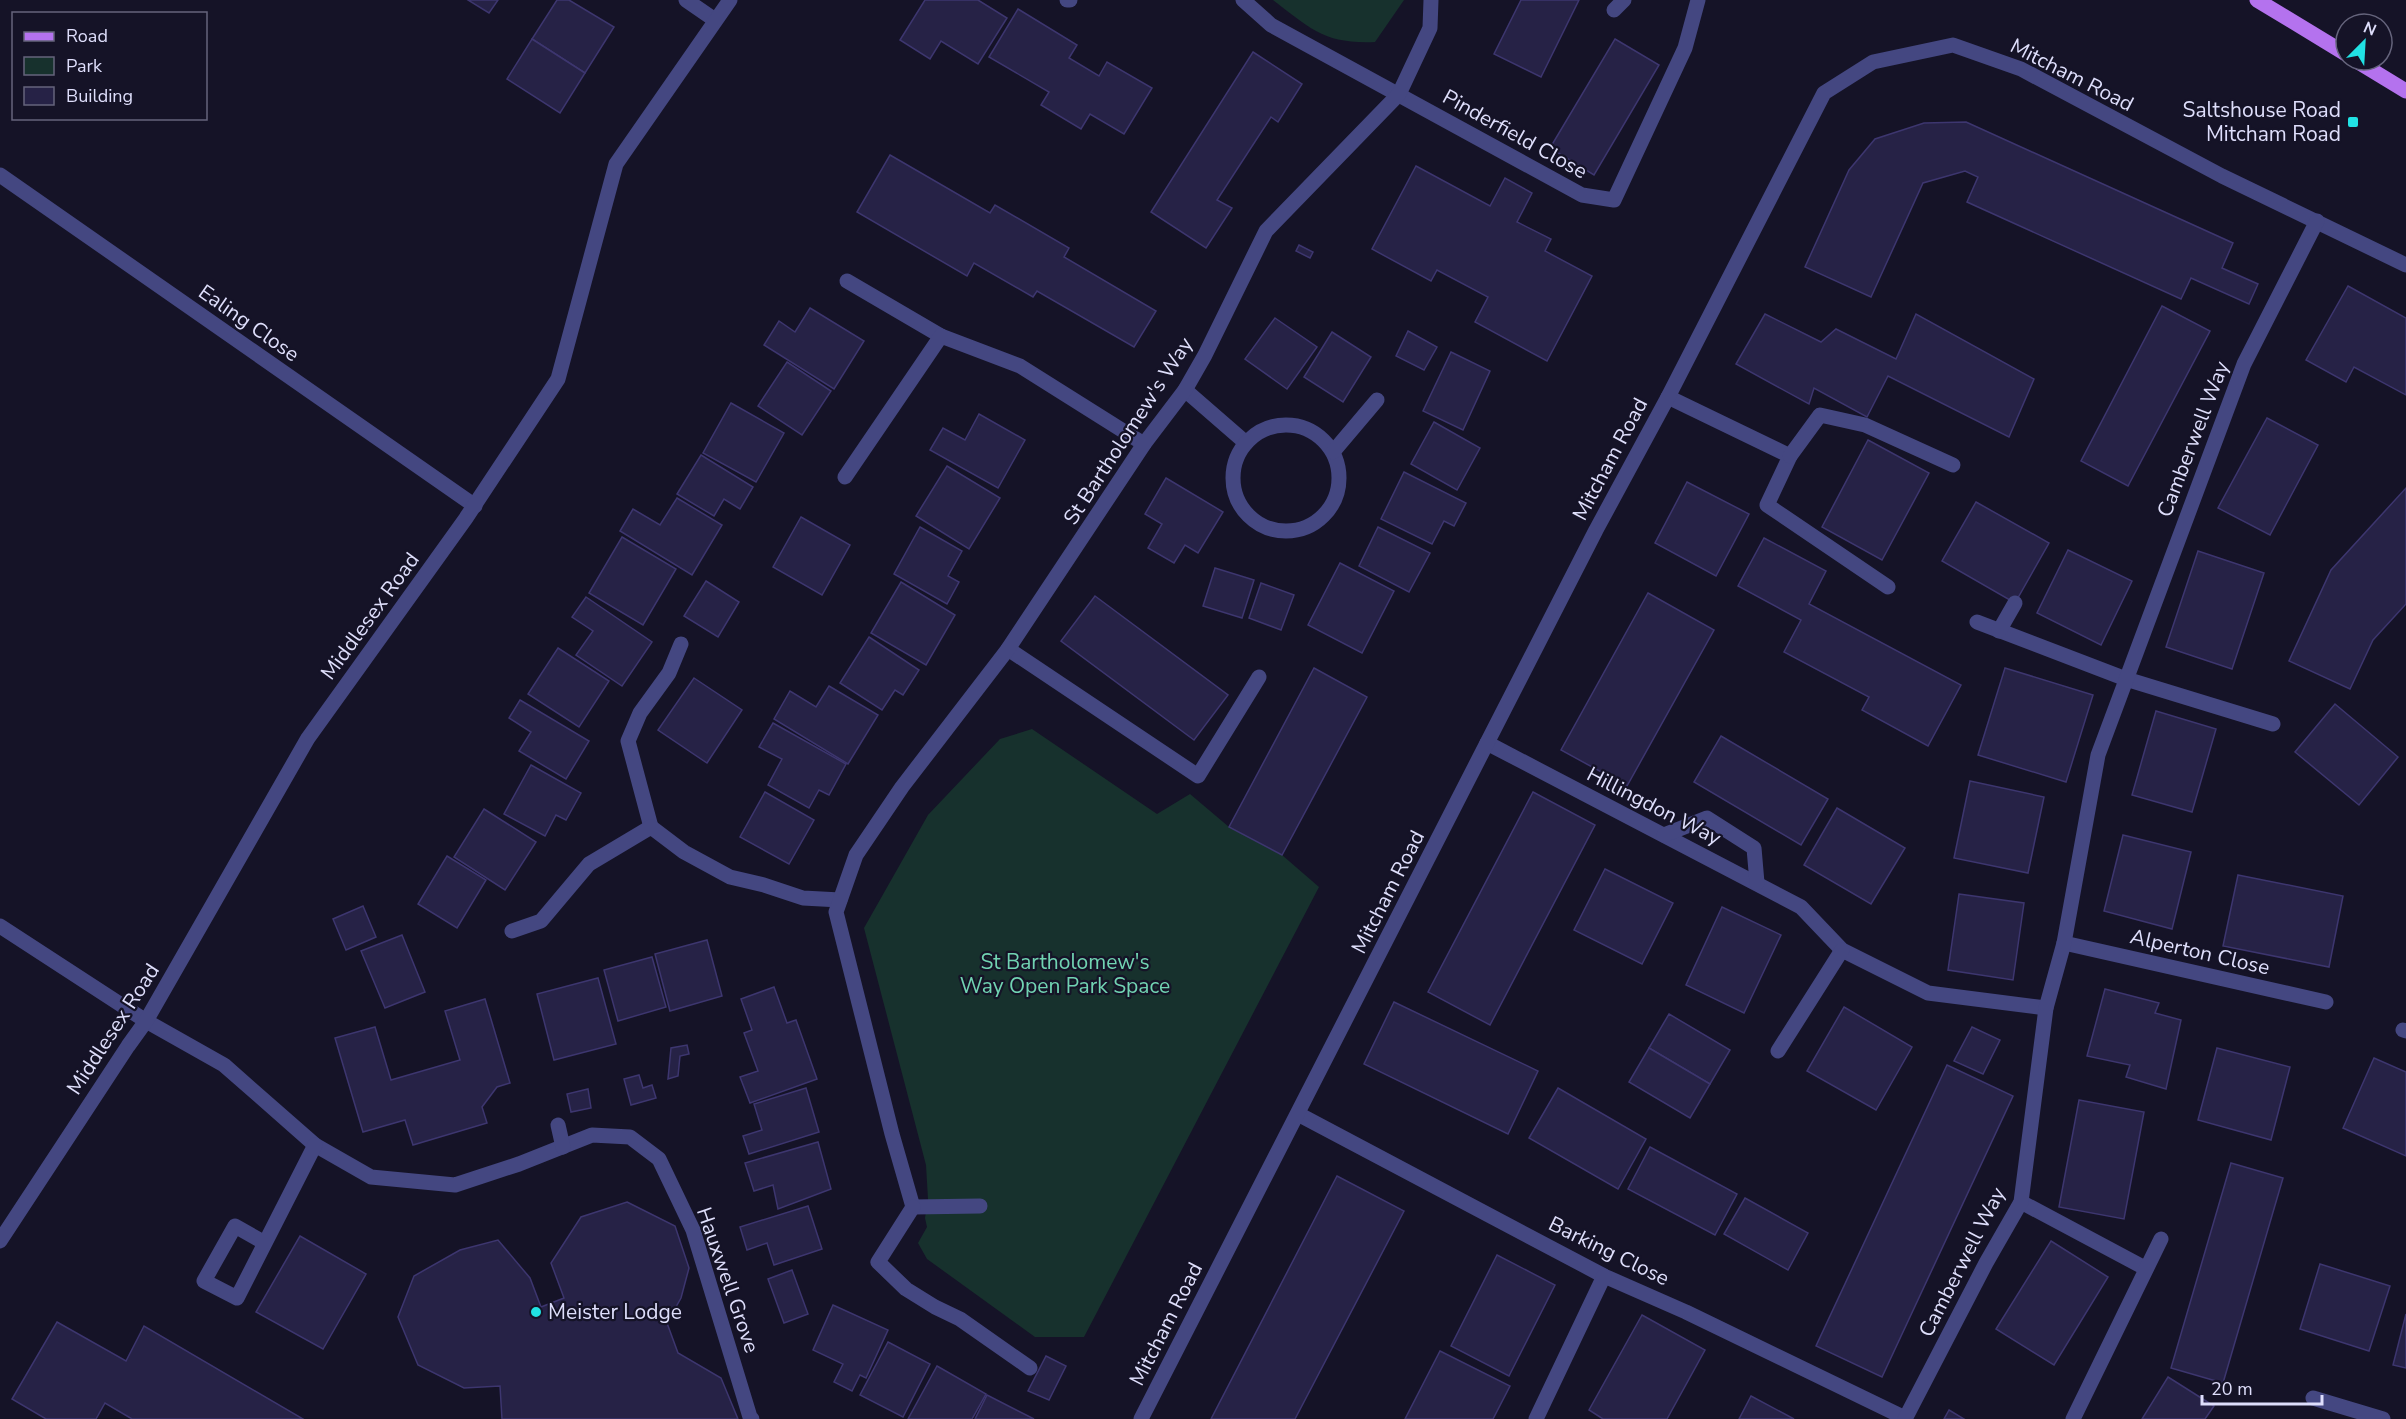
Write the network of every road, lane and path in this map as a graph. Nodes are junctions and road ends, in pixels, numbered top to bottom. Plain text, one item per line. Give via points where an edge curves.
1 (686, 0) edge
2 (730, 0) edge
3 (1243, 0) edge
4 (1431, 0) edge
5 (1698, 0) edge
6 (2258, 0) edge
7 (715, 21) junction
8 (2334, 47) edge
9 (2375, 72) edge
10 (2406, 91) edge
11 (1399, 94) junction
12 (0, 175) edge
13 (2317, 221) junction
14 (2406, 265) edge
15 (847, 280) dead end
16 (941, 336) junction
17 (1185, 390) junction
18 (1668, 397) junction
19 (1377, 400) dead end
20 (1245, 443) junction
21 (1144, 444) junction
22 (1333, 452) junction
23 (1790, 456) junction
24 (1953, 465) dead end
25 (845, 477) dead end
26 (475, 506) junction
27 (1888, 587) dead end
28 (2015, 603) dead end
29 (1977, 622) dead end
30 (1999, 631) junction
31 (681, 644) dead end
32 (1008, 650) junction
33 (1259, 677) dead end
34 (2126, 679) junction
35 (2273, 724) dead end
36 (1487, 742) junction
37 (651, 827) junction
38 (1664, 835) junction
39 (1757, 883) junction
40 (840, 900) junction
41 (0, 926) edge
42 (512, 931) dead end
43 (2064, 943) junction
44 (1842, 950) junction
45 (2326, 1002) dead end
46 (2046, 1008) junction
47 (147, 1021) junction
48 (1778, 1051) dead end
49 (1298, 1114) junction
50 (558, 1125) dead end
51 (315, 1145) junction
52 (563, 1147) junction
53 (2021, 1202) junction
54 (980, 1206) dead end
55 (913, 1207) junction
56 (2161, 1239) dead end
57 (0, 1241) edge
58 (265, 1243) junction
59 (2145, 1268) junction
60 (1604, 1276) junction
61 (1029, 1368) dead end
62 (2313, 1398) dead end
63 (753, 1419) edge
64 (1141, 1419) edge
65 (1536, 1419) edge
66 (1905, 1419) edge
67 (2073, 1419) edge
68 (2383, 1419) edge

1 - 7 street
2 - 7 street, Middlesex Road
3 - 11 street, Pinderfield Close via 1271,25
4 - 11 street, St Bartholomew's Way via 1430,28
5 - 11 street, Pinderfield Close via 1685,48 1614,200 1582,195
6 - 8 main road
7 - 26 street, Middlesex Road via 616,164 558,379
9 - 10 main road
11 - 17 street, St Bartholomew's Way via 1266,231
12 - 26 street, Ealing Close
13 - 14 street, Mitcham Road
13 - 18 street, Mitcham Road via 2222,176 2021,69 1982,55 1953,45 1873,62 1824,93
13 - 34 street, Camberwell Way via 2244,364
15 - 16 street
16 - 21 street via 1020,366
16 - 25 street
17 - 20 street
17 - 21 street, St Bartholomew's Way
18 - 23 street
18 - 36 street, Mitcham Road
19 - 22 street
20 - 22 street via 1259,432 1292,425 1322,439
20 - 22 street via 1236,459 1235,495 1244,511 1275,530 1293,531 1310,525 1334,502 1339,486
21 - 32 street, St Bartholomew's Way
23 - 24 street via 1820,415 1865,425
23 - 27 street via 1767,506
26 - 47 street, Middlesex Road via 308,738
28 - 30 street
29 - 30 street
30 - 34 street
31 - 37 street via 669,673 640,713 628,741
32 - 33 street via 1198,776
32 - 40 street, St Bartholomew's Way via 856,855
34 - 35 street
34 - 43 street, Camberwell Way via 2098,755
36 - 38 street, Hillingdon Way
36 - 49 street, Mitcham Road
37 - 40 street via 684,852 730,877 803,898
37 - 42 street via 589,864 541,921
38 - 39 street, Hillingdon Way
38 - 39 street via 1707,818 1754,848
39 - 44 street, Hillingdon Way via 1802,907
40 - 55 street, St Bartholomew's Way via 836,912
41 - 47 street, Hauxwell Grove
43 - 45 street, Alperton Close
43 - 46 street, Camberwell Way
44 - 46 street via 1928,993
44 - 48 street
46 - 53 street, Camberwell Way
47 - 51 street, Hauxwell Grove via 224,1065
47 - 57 street, Middlesex Road
49 - 60 street, Barking Close
49 - 64 street, Mitcham Road
50 - 52 street
51 - 52 street, Hauxwell Grove via 371,1177 455,1185
51 - 58 street
52 - 63 street, Hauxwell Grove via 592,1135 630,1137 659,1159 693,1230
53 - 59 street
53 - 66 street, Camberwell Way
54 - 55 street
55 - 61 street via 878,1262 906,1289 960,1319
56 - 59 street
58 - 58 street via 237,1298 204,1281 235,1226
59 - 67 street
60 - 65 street
60 - 66 street, Barking Close
62 - 68 street

